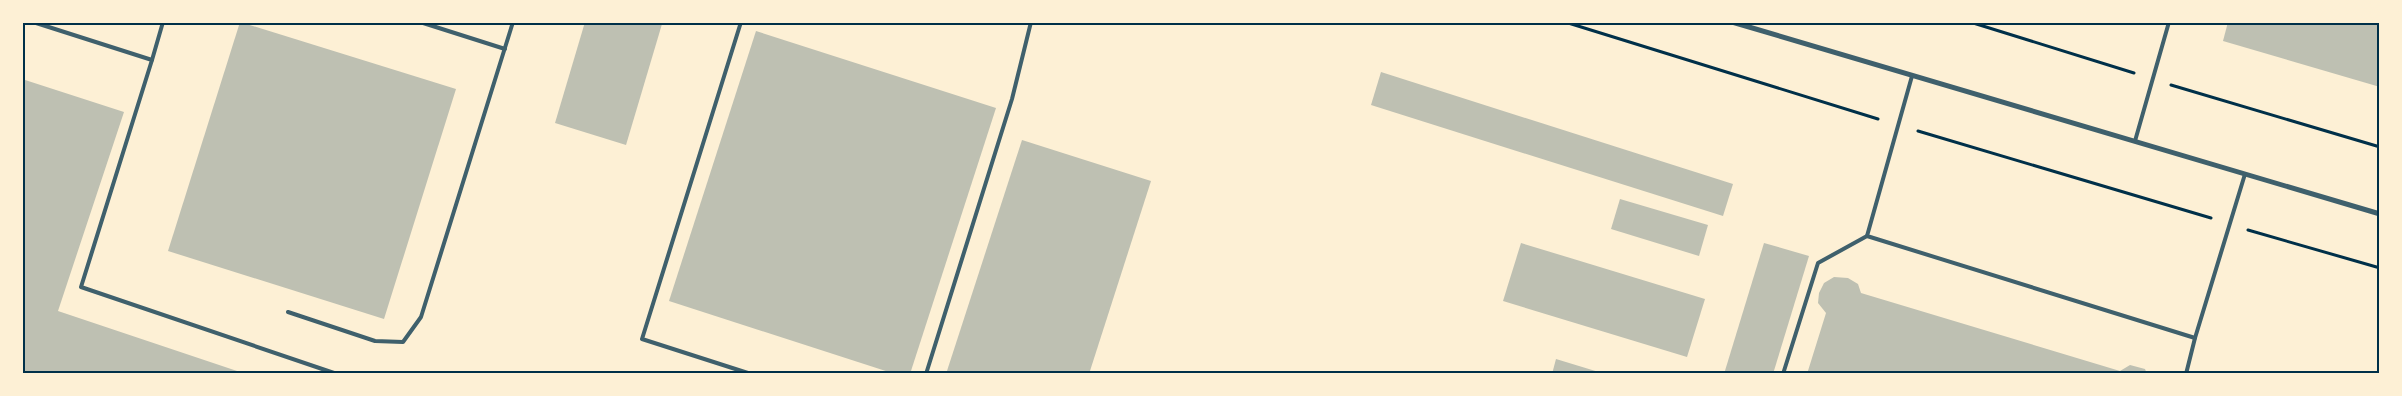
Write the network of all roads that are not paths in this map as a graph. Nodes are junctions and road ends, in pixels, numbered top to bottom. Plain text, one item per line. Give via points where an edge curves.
1 (33, 22) edge
2 (163, 22) edge
3 (420, 22) edge
4 (513, 22) edge
5 (741, 22) edge
6 (1030, 22) edge
7 (1732, 22) edge
8 (2169, 22) edge
9 (505, 49) junction
10 (152, 60) junction
11 (1912, 76) junction
12 (2135, 141) junction
13 (2245, 174) junction
14 (2380, 214) edge
15 (1866, 236) junction
16 (288, 312) dead end
17 (2195, 338) junction
18 (337, 374) edge
19 (752, 374) edge
20 (926, 374) edge
21 (1783, 374) edge
22 (2186, 374) edge

1 - 10 lane
2 - 10 lane
3 - 9 lane
4 - 9 lane
5 - 19 lane via 642,339
6 - 20 lane via 1012,99
7 - 11 street
8 - 12 lane
9 - 16 lane via 421,317 403,342 375,341
10 - 18 lane via 81,287
11 - 12 street
11 - 15 lane
12 - 13 street
13 - 14 street
13 - 17 lane
15 - 17 lane
15 - 21 lane via 1818,263
17 - 22 lane

